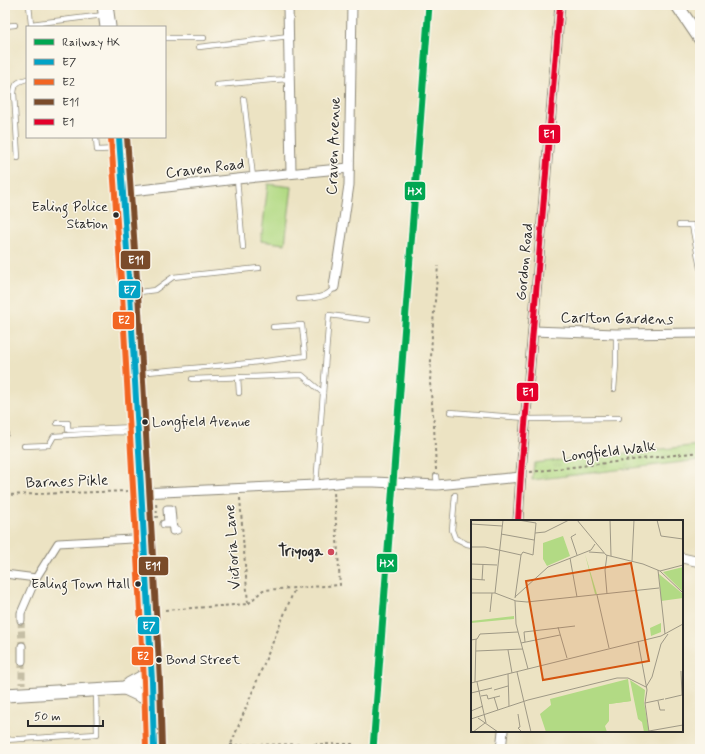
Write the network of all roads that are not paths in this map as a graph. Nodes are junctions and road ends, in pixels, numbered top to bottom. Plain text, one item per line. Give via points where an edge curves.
1 (29, 5) edge
2 (288, 5) edge
3 (352, 5) edge
4 (560, 5) edge
5 (677, 5) edge
6 (106, 16) edge
7 (15, 25) dead end
8 (5, 26) edge
9 (289, 36) junction
10 (166, 38) edge
11 (204, 38) dead end
12 (700, 39) edge
13 (199, 47) dead end
14 (26, 79) edge
15 (290, 79) junction
16 (217, 85) dead end
17 (244, 99) dead end
18 (96, 138) edge
19 (120, 143) edge
20 (18, 158) dead end
21 (349, 168) junction
22 (291, 173) junction
23 (253, 177) junction
24 (237, 179) junction
25 (123, 192) junction
26 (679, 225) dead end
27 (243, 248) dead end
28 (259, 268) dead end
29 (700, 268) edge
30 (334, 287) joint
31 (130, 293) junction
32 (299, 299) dead end
33 (368, 320) dead end
34 (273, 327) dead end
35 (533, 331) junction
36 (700, 333) edge
37 (616, 334) junction
38 (135, 373) junction
39 (238, 377) junction
40 (192, 379) dead end
41 (614, 389) dead end
42 (239, 393) dead end
43 (323, 393) junction
44 (450, 412) dead end
45 (526, 418) junction
46 (619, 418) dead end
47 (57, 423) dead end
48 (138, 430) junction
49 (24, 446) dead end
50 (521, 475) junction
51 (316, 484) junction
52 (135, 492) junction
53 (455, 495) dead end
54 (518, 520) edge
55 (164, 524) dead end
56 (177, 530) dead end
57 (132, 539) dead end
58 (471, 545) edge
59 (683, 558) edge
60 (700, 562) edge
61 (5, 574) edge
62 (36, 578) junction
63 (21, 620) tunnel mouth
64 (22, 646) tunnel mouth
65 (22, 661) tunnel mouth
66 (151, 669) junction
67 (125, 688) junction
68 (96, 690) junction
69 (5, 695) edge
70 (152, 702) junction
71 (503, 732) edge
72 (5, 740) edge
73 (154, 749) edge
74 (501, 749) edge

1 - 6 lane via 31,24
2 - 9 street
3 - 21 street, Craven Avenue
4 - 35 street, Gordon Road
5 - 12 street
7 - 8 lane
9 - 13 lane
9 - 15 street
10 - 11 lane
14 - 20 lane via 15,86 14,93
15 - 16 lane
15 - 22 street
17 - 23 lane
18 - 19 lane via 97,150
19 - 25 main road
21 - 22 street, Craven Road
21 - 30 street, Craven Avenue via 349,185
22 - 23 street, Craven Road
23 - 24 street, Craven Road
24 - 25 street, Craven Road
24 - 27 lane
25 - 31 main road
26 - 29 lane via 692,225
28 - 31 lane via 173,277 155,290
30 - 32 lane via 326,295 318,298
31 - 38 main road
33 - 43 lane via 329,315
34 - 38 lane via 302,325 305,356
35 - 37 street, Carlton Gardens
35 - 45 street, Gordon Road
36 - 37 street, Carlton Gardens
37 - 41 lane
38 - 48 main road
39 - 40 lane
39 - 42 lane
39 - 43 lane via 302,375
43 - 51 lane
44 - 45 lane
45 - 46 lane
45 - 50 street, Gordon Road
47 - 48 lane via 68,423 68,430
48 - 49 lane via 54,436 49,445
48 - 52 main road
50 - 51 street via 434,482
50 - 54 street, Gordon Road
51 - 52 street
52 - 66 main road
53 - 58 lane via 452,530 455,538
55 - 56 street via 168,524 167,509 171,509 173,530
57 - 62 street via 58,543
59 - 60 street
61 - 62 street
62 - 63 street via 21,613
64 - 65 street
66 - 67 main road
66 - 70 main road
67 - 68 main road
67 - 70 main road
68 - 69 main road
68 - 72 lane via 97,734
70 - 73 main road
71 - 74 street

